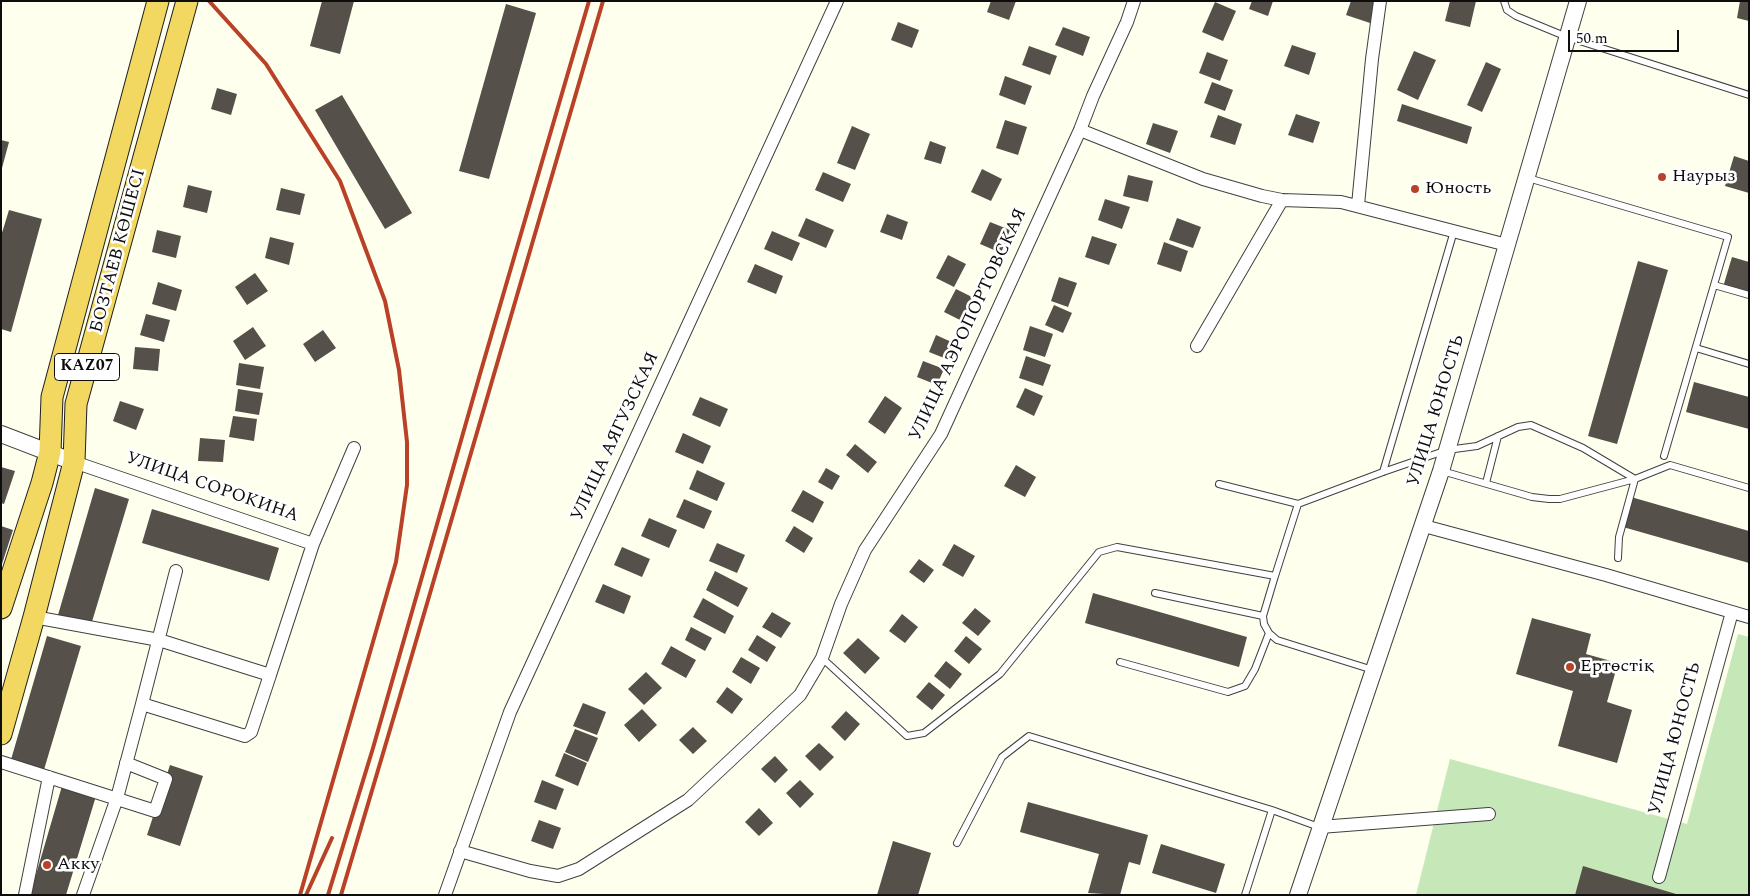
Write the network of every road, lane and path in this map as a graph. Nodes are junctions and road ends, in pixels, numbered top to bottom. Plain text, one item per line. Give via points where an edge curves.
1 (158, 1) edge
2 (187, 1) edge
3 (837, 1) edge
4 (1134, 1) edge
5 (1380, 1) edge
6 (1504, 1) edge
7 (1578, 1) edge
8 (1567, 37) junction
9 (1749, 95) edge
10 (1080, 130) junction
11 (1527, 178) junction
12 (1282, 200) junction
13 (1358, 205) junction
14 (1454, 231) junction
15 (1507, 245) junction
16 (1714, 285) junction
17 (1749, 295) edge
18 (1196, 346) dead end
19 (1696, 348) junction
20 (1749, 364) edge
21 (1, 434) edge
22 (1498, 436) junction
23 (354, 448) dead end
24 (1447, 450) junction
25 (50, 452) junction
26 (1664, 456) dead end
27 (74, 462) junction
28 (1441, 471) junction
29 (1383, 472) junction
30 (1635, 479) junction
31 (1219, 484) dead end
32 (1486, 484) junction
33 (1749, 488) edge
34 (1298, 504) junction
35 (1424, 526) junction
36 (313, 544) junction
37 (1618, 558) dead end
38 (176, 571) dead end
39 (1275, 576) junction
40 (1155, 593) dead end
41 (1, 608) edge
42 (1732, 612) junction
43 (1263, 616) junction
44 (34, 617) junction
45 (1749, 617) edge
46 (1269, 632) junction
47 (159, 640) junction
48 (822, 658) junction
49 (1120, 662) dead end
50 (1373, 670) junction
51 (270, 675) junction
52 (142, 704) junction
53 (1, 734) edge
54 (1, 762) edge
55 (126, 763) junction
56 (49, 777) junction
57 (117, 798) junction
58 (1272, 810) junction
59 (1488, 814) dead end
60 (1320, 827) junction
61 (957, 844) dead end
62 (460, 851) junction
63 (1659, 877) dead end
64 (25, 895) edge
65 (83, 895) edge
66 (445, 895) edge
67 (1245, 895) edge
68 (1298, 895) edge

1 - 25 highway, БОЗТАЕВ КӨШЕСІ / KAZ07 via 52,397
2 - 27 highway, БОЗТАЕВ КӨШЕСІ / KAZ07 via 76,404
3 - 62 street, УЛИЦА АЯГУЗСКАЯ via 510,712
4 - 10 street, УЛИЦА АЭРОПОРТОВСКАЯ
5 - 13 street
6 - 8 lane via 1507,10 1516,16
7 - 8 street, УЛИЦА ЮНОСТЬ
8 - 9 lane
8 - 11 street, УЛИЦА ЮНОСТЬ
10 - 12 street via 1202,179
10 - 48 street, УЛИЦА АЭРОПОРТОВСКАЯ via 941,434 865,550 840,604
11 - 15 street, УЛИЦА ЮНОСТЬ
11 - 16 lane via 1728,237
12 - 13 street
12 - 18 street
13 - 14 street
14 - 15 street
14 - 29 lane
15 - 24 street, УЛИЦА ЮНОСТЬ
16 - 17 lane
16 - 19 lane
19 - 20 lane
19 - 26 lane
21 - 25 street, УЛИЦА СОРОКИНА
22 - 24 lane via 1478,446
22 - 30 lane via 1531,425 1583,448
22 - 32 lane
23 - 36 street, УЛИЦА СОРОКИНА
24 - 28 street, УЛИЦА ЮНОСТЬ
24 - 29 lane
25 - 27 street, УЛИЦА СОРОКИНА
25 - 41 highway, БОЗТАЕВ КӨШЕСІ / KAZ07
27 - 36 street, УЛИЦА СОРОКИНА
27 - 44 highway, БОЗТАЕВ КӨШЕСІ / KAZ07
28 - 32 lane
28 - 35 street, УЛИЦА ЮНОСТЬ
29 - 34 lane
30 - 32 lane via 1560,499 1532,496
30 - 33 lane via 1670,465
30 - 37 lane via 1619,537
31 - 34 lane
34 - 39 lane
35 - 42 street
35 - 50 street, УЛИЦА ЮНОСТЬ
36 - 51 street
38 - 47 street
39 - 43 lane
39 - 48 lane via 1117,547 1099,552 1000,674 924,733 907,736
40 - 43 lane
42 - 45 street
42 - 63 street, УЛИЦА ЮНОСТЬ
43 - 46 lane
44 - 47 street
44 - 53 highway, БОЗТАЕВ КӨШЕСІ / KAZ07
46 - 49 lane via 1245,686 1228,692
46 - 50 lane via 1277,640
47 - 51 street
47 - 52 street
48 - 62 street, УЛИЦА АЭРОПОРТОВСКАЯ via 800,695 710,782 688,800 579,869 558,876 530,872
50 - 60 street, УЛИЦА ЮНОСТЬ
51 - 52 street via 251,732 246,736
52 - 55 street
54 - 56 street
55 - 57 street
55 - 57 street via 166,778 155,812
56 - 57 street
56 - 64 street
57 - 65 street
58 - 60 lane
58 - 61 lane via 1029,736 1002,757
58 - 67 lane
59 - 60 street
60 - 68 street, УЛИЦА ЮНОСТЬ
62 - 66 street, УЛИЦА АЯГУЗСКАЯ

